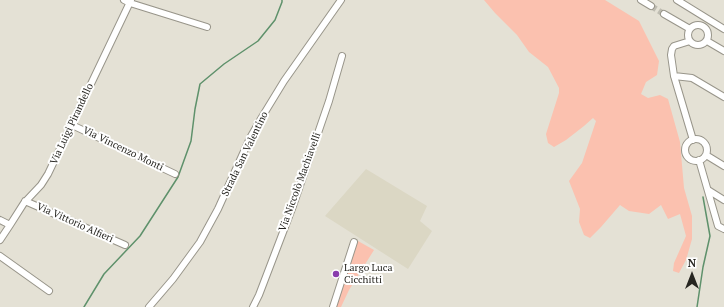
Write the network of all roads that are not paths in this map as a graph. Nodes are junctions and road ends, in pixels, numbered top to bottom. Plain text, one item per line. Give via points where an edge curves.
1 (341, 0) edge
2 (642, 0) edge
3 (677, 0) edge
4 (128, 1) edge
5 (651, 6) tunnel mouth
6 (664, 14) tunnel mouth
7 (207, 27) dead end
8 (690, 29) junction
9 (724, 29) edge
10 (690, 40) junction
11 (707, 41) junction
12 (724, 51) edge
13 (342, 56) dead end
14 (674, 76) junction
15 (724, 97) edge
16 (72, 125) junction
17 (693, 140) junction
18 (706, 155) junction
19 (699, 160) junction
20 (724, 166) edge
21 (175, 174) dead end
22 (708, 190) junction
23 (724, 200) edge
24 (25, 201) junction
25 (0, 220) edge
26 (10, 225) junction
27 (724, 229) edge
28 (0, 240) edge
29 (354, 242) dead end
30 (125, 245) dead end
31 (0, 256) edge
32 (49, 291) dead end
33 (149, 307) edge
34 (253, 307) edge
35 (332, 307) edge

1 - 33 street, Strada San Valentino via 262,117 200,242
2 - 5 street
3 - 9 street
4 - 7 street
4 - 16 street, Via Luigi Pirandello
6 - 8 street
8 - 10 street
8 - 11 street via 696,25 706,28
10 - 11 street via 699,45
10 - 14 street via 677,44 672,49
11 - 12 street
13 - 34 street, Via Niccolò Machiavelli via 293,206
14 - 15 street via 692,78
14 - 17 street
16 - 21 street, Via Vincenzo Monti
16 - 24 street, Via Luigi Pirandello via 46,178
17 - 18 street via 698,139 706,144
17 - 19 street via 687,144 686,153 690,158
18 - 19 street
18 - 20 street
19 - 22 street
22 - 23 street
22 - 27 street via 718,226
24 - 26 street, Via Luigi Pirandello
24 - 30 street, Via Vittorio Alfieri
25 - 26 street
26 - 28 street, Via Luigi Pirandello
29 - 35 street
31 - 32 street

